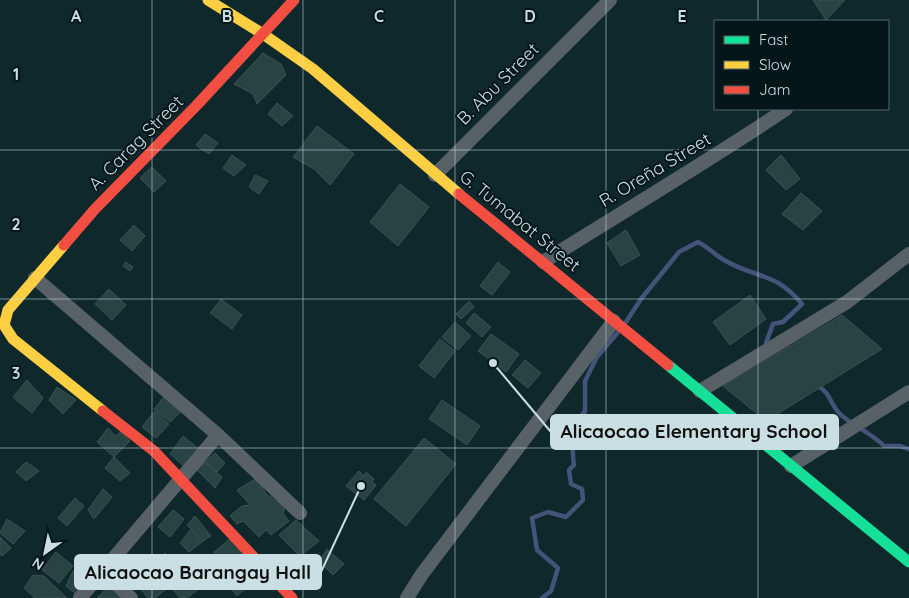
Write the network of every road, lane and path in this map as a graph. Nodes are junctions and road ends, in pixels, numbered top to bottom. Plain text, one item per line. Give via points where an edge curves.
1 (208, 0) edge
2 (294, 0) edge
3 (610, 0) edge
4 (263, 34) junction
5 (785, 110) edge
6 (435, 174) junction
7 (909, 254) edge
8 (543, 262) junction
9 (35, 278) junction
10 (615, 321) junction
11 (700, 391) junction
12 (909, 392) edge
13 (218, 435) junction
14 (790, 466) junction
15 (180, 479) junction
16 (300, 513) dead end
17 (909, 562) edge
18 (103, 571) junction
19 (80, 598) edge
20 (131, 598) edge
21 (292, 598) edge
22 (406, 598) edge

1 - 4 main road, G. Tumabat Street
2 - 4 main road, A. Carag Street
3 - 6 street, B. Abu Street
4 - 6 main road, G. Tumabat Street via 313,69
4 - 9 main road, A. Carag Street via 95,209
5 - 8 street, R. Oreña Street
6 - 8 main road, G. Tumabat Street
7 - 11 street via 847,302
8 - 10 main road, G. Tumabat Street
9 - 13 street
9 - 15 main road, A. Carag Street via 8,310 4,325 8,333 154,451
10 - 11 main road, G. Tumabat Street
10 - 22 street
11 - 14 main road, G. Tumabat Street
12 - 14 street
13 - 15 street
13 - 16 street
14 - 17 main road, G. Tumabat Street
15 - 18 street
15 - 21 main road, A. Carag Street
18 - 19 street
18 - 20 street

